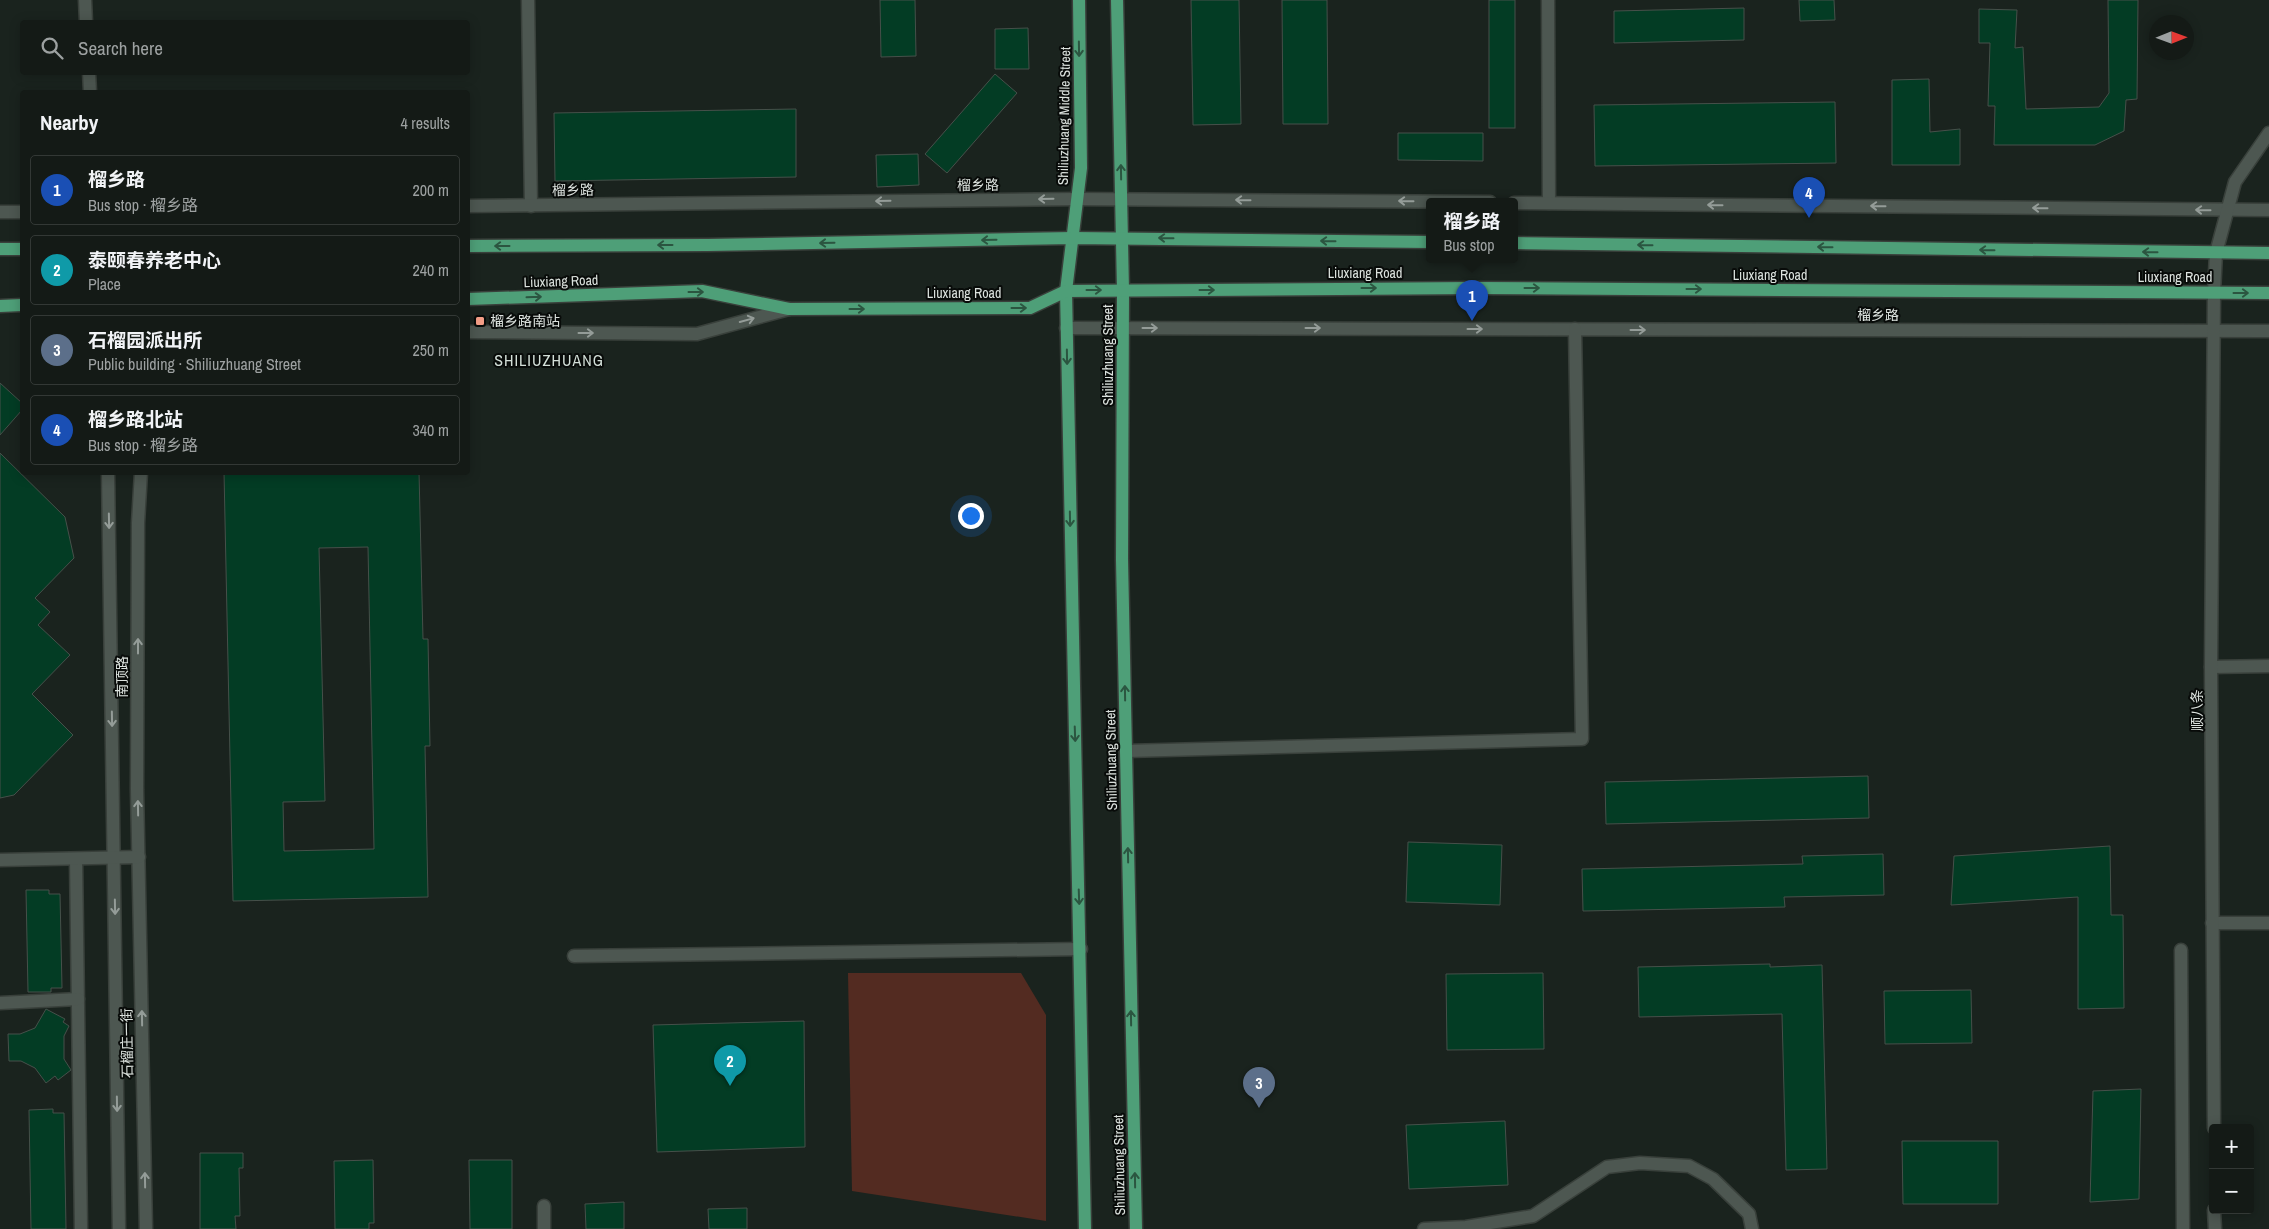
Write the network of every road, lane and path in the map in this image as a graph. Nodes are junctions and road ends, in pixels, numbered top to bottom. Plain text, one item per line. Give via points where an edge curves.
1 (85, 0) edge
2 (528, 0) edge
3 (1079, 0) edge
4 (1117, 0) edge
5 (1548, 0) edge
6 (86, 20) edge
7 (89, 75) edge
8 (90, 90) edge
9 (2269, 133) edge
10 (1077, 198) junction
11 (1121, 198) junction
12 (1426, 201) edge
13 (1518, 202) edge
14 (1550, 203) junction
15 (470, 206) edge
16 (531, 206) junction
17 (2226, 210) junction
18 (2269, 210) edge
19 (0, 212) edge
20 (20, 212) edge
21 (1073, 238) junction
22 (1122, 238) junction
23 (1426, 242) edge
24 (1518, 243) edge
25 (470, 246) edge
26 (0, 249) edge
27 (20, 249) edge
28 (2216, 253) junction
29 (2269, 253) edge
30 (1123, 290) junction
31 (1066, 291) junction
32 (2214, 293) junction
33 (2269, 293) edge
34 (470, 299) edge
35 (20, 305) edge
36 (0, 306) edge
37 (789, 309) junction
38 (1066, 328) junction
39 (1122, 328) junction
40 (1575, 329) junction
41 (2269, 331) edge
42 (470, 332) edge
43 (2214, 332) junction
44 (108, 475) edge
45 (141, 475) edge
46 (2269, 666) edge
47 (2211, 667) junction
48 (1126, 752) junction
49 (139, 857) junction
50 (114, 858) junction
51 (76, 859) junction
52 (0, 860) edge
53 (2212, 923) junction
54 (2269, 923) edge
55 (1081, 949) junction
56 (2181, 950) dead end
57 (574, 956) dead end
58 (78, 999) junction
59 (0, 1003) edge
60 (2214, 1124) edge
61 (544, 1206) dead end
62 (2214, 1214) edge
63 (81, 1229) edge
64 (119, 1229) edge
65 (146, 1229) edge
66 (544, 1229) edge
67 (1086, 1229) edge
68 (1136, 1229) edge
69 (1424, 1229) edge
70 (1752, 1229) edge
71 (2183, 1229) edge
72 (2214, 1229) edge

1 - 6 street
2 - 16 street
3 -> 10 main road, Shiliuzhuang Middle Street via 1081,168
11 -> 4 main road
5 - 14 street
7 - 8 street
9 - 17 street, 顺八条 via 2235,182
10 - 11 street, 榴乡路
10 -> 16 street, 榴乡路
10 - 21 main road, Shiliuzhuang Middle Street
12 -> 11 street, 榴乡路
11 - 22 main road
13 - 14 street
17 -> 14 street
15 - 16 street, 榴乡路
17 - 18 street
17 - 28 street, 顺八条
19 - 20 street
21 - 22 main road
21 -> 25 main road
21 - 31 main road, Shiliuzhuang Middle Street
23 -> 22 main road
22 - 30 main road
28 -> 24 main road, Liuxiang Road
26 - 27 main road
28 - 29 main road, Liuxiang Road
28 - 32 street, 顺八条
31 -> 30 main road, Liuxiang Road
30 -> 32 main road, Liuxiang Road via 1485,288
30 - 39 main road, Shiliuzhuang Street
37 -> 31 main road, Liuxiang Road via 1030,308
31 - 38 main road
32 -> 33 main road, Liuxiang Road
32 - 43 street, 顺八条
34 -> 37 main road, Liuxiang Road via 702,291
35 - 36 main road
42 -> 37 street via 697,334
38 - 39 street, 榴乡路
38 -> 55 main road
39 -> 40 street, 榴乡路
48 -> 39 main road, Shiliuzhuang Street
40 -> 43 street, 榴乡路
40 - 48 street via 1582,739
41 - 43 street, 榴乡路
43 - 47 street, 顺八条
44 -> 50 street, 南顶路
49 -> 45 street, 南顶路 via 138,523
46 - 47 street
47 - 53 street, 顺八条
68 -> 48 main road, Shiliuzhuang Street
49 - 50 street
65 -> 49 street, 石榴庄一街
50 - 51 street
50 -> 64 street, 石榴庄一街
51 - 52 street
51 - 58 street
53 - 54 street
53 - 60 street, 顺八条
55 - 57 street
55 - 67 main road
56 - 71 street
58 - 59 street
58 - 63 street
61 - 66 street
62 - 72 street
69 - 70 street via 1466,1227 1533,1216 1607,1167 1640,1163 1688,1166 1713,1179 1749,1214

